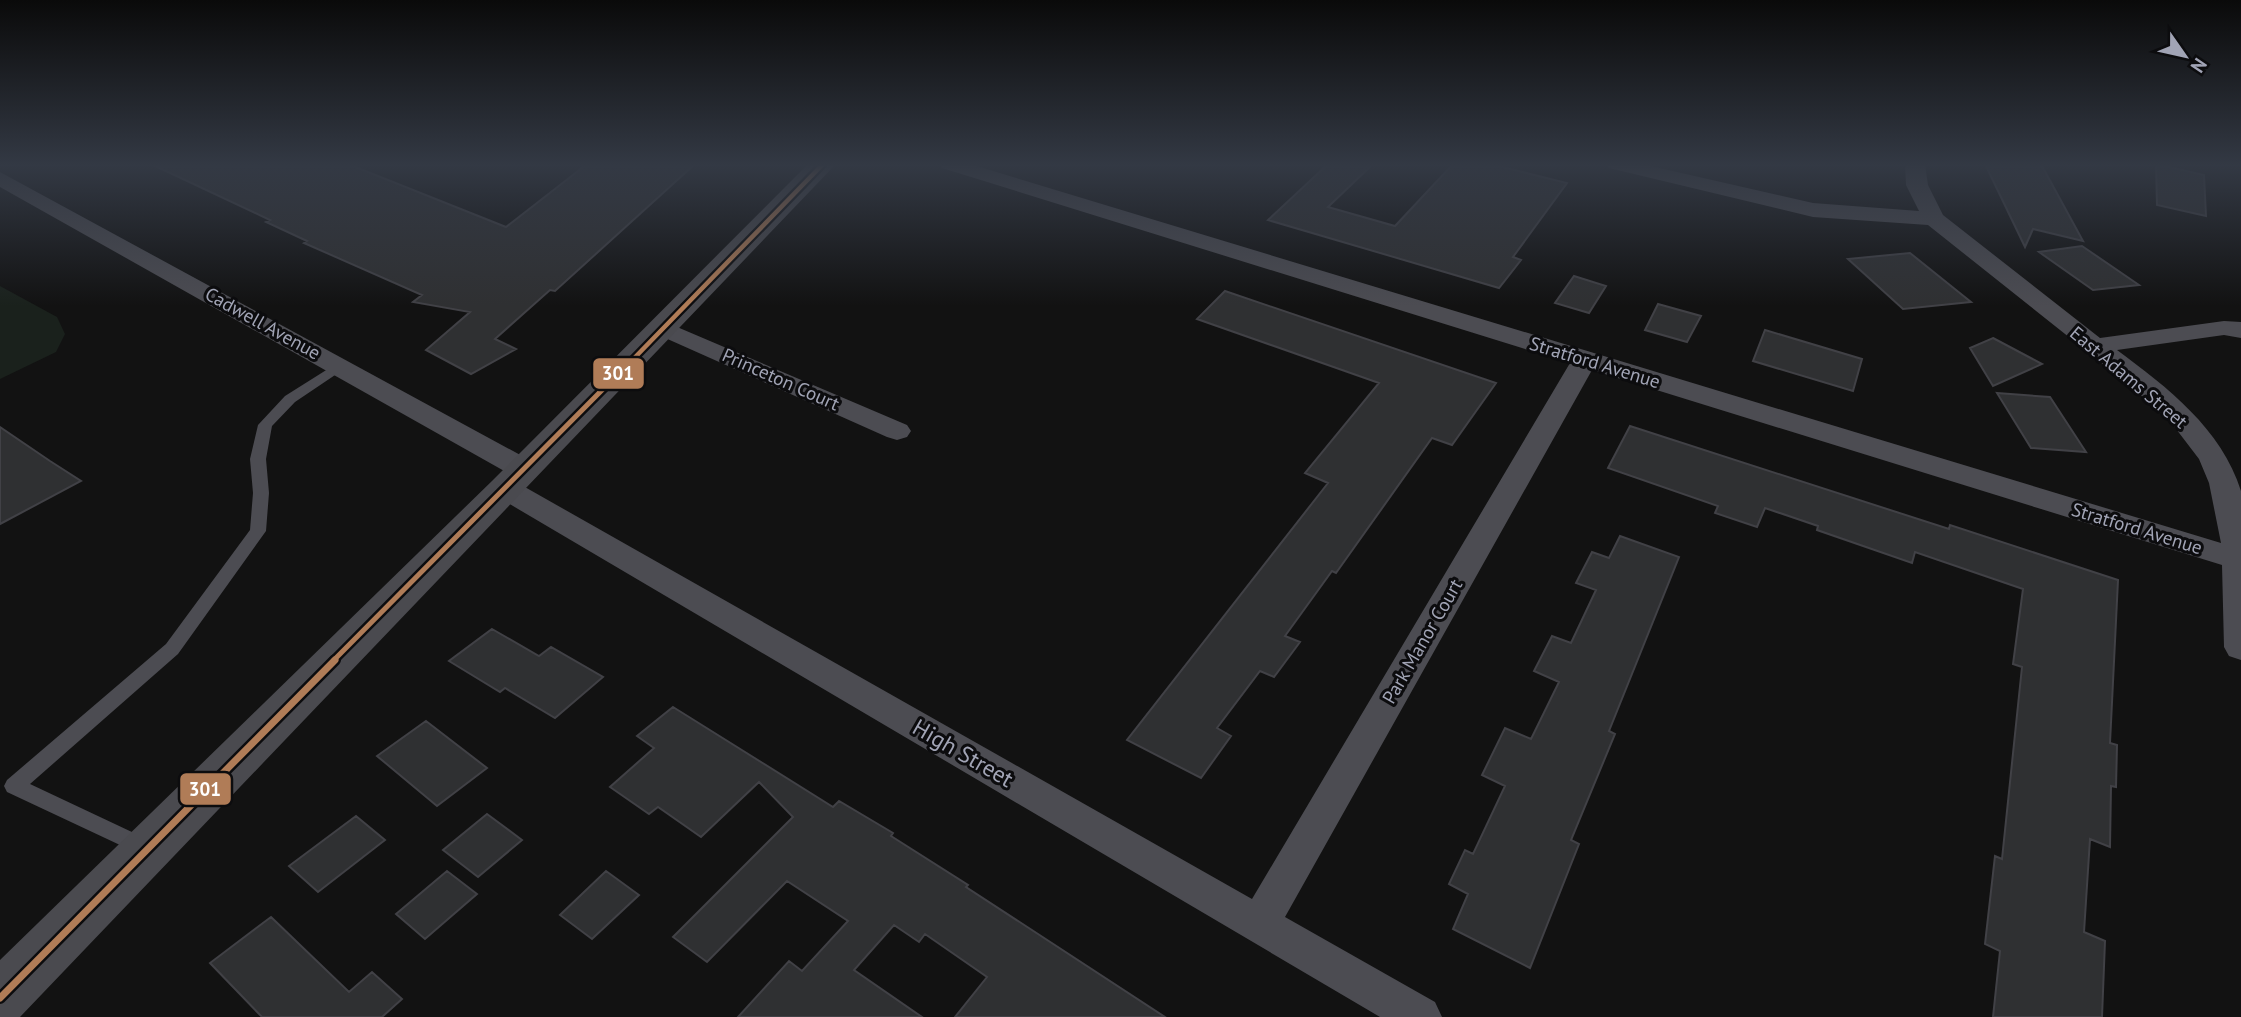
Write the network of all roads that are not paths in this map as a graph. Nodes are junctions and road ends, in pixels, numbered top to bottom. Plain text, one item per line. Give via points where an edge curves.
1 (62, 211) edge
2 (777, 211) edge
3 (1104, 211) edge
4 (1833, 211) edge
5 (1930, 211) edge
6 (1934, 219) junction
7 (663, 328) junction
8 (2241, 330) edge
9 (2094, 346) junction
10 (1585, 359) junction
11 (339, 366) junction
12 (897, 431) dead end
13 (515, 480) junction
14 (2238, 559) edge
15 (2241, 647) edge
16 (7, 785) edge
17 (146, 848) junction
18 (1260, 923) junction
19 (0, 998) edge
20 (1420, 1017) edge

1 - 11 street, Cadwell Avenue
2 - 7 main road
3 - 10 street, Stratford Avenue
4 - 6 street
5 - 6 street, East Adams Street
6 - 9 street, East Adams Street
7 - 12 street, Princeton Court
7 - 13 main road
8 - 9 street via 2224,328
9 - 14 street, East Adams Street via 2172,410 2211,457 2224,483
10 - 14 street, Stratford Avenue
10 - 18 street, Park Manor Court
11 - 13 street, Cadwell Avenue
11 - 16 lane via 290,399 265,425 258,458 258,531 172,649
13 - 17 main road
13 - 18 street, High Street
14 - 15 street, East Adams Street
16 - 17 lane
17 - 19 main road
18 - 20 street, High Street

